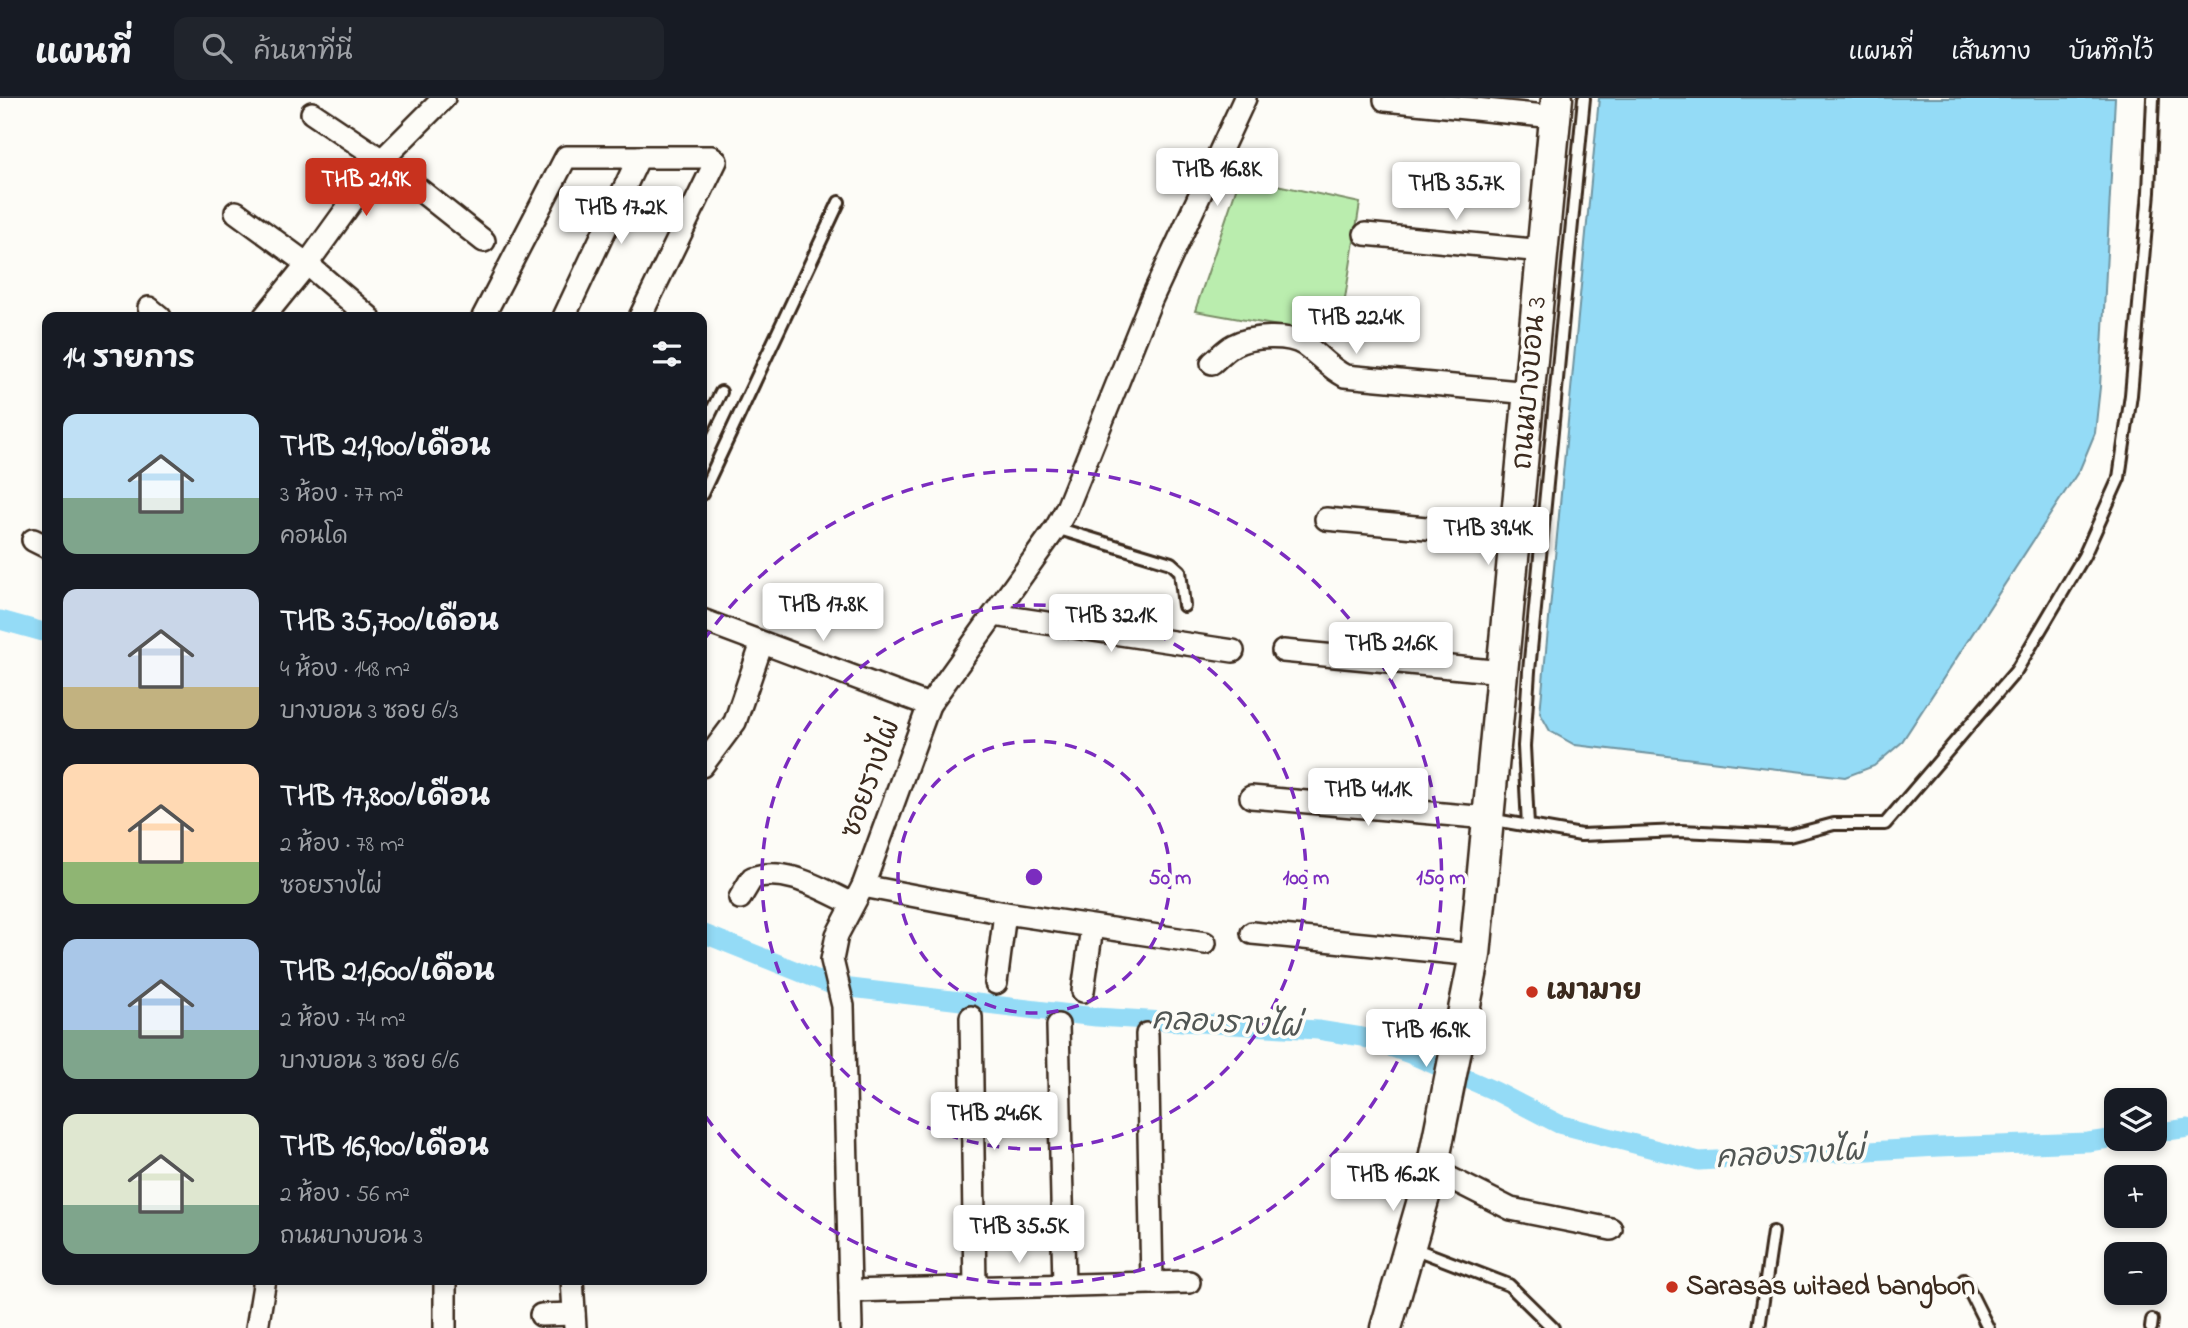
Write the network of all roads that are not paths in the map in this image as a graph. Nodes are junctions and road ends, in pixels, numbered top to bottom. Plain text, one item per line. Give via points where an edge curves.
1 (444, 98) edge
2 (1245, 98) edge
3 (1584, 98) edge
4 (2153, 98) edge
5 (1385, 100) dead end
6 (1556, 107) edge
7 (312, 113) dead end
8 (639, 157) junction
9 (382, 160) junction
10 (839, 202) dead end
11 (236, 212) dead end
12 (1366, 234) dead end
13 (484, 241) dead end
14 (1543, 251) junction
15 (307, 264) junction
16 (268, 312) edge
17 (363, 312) edge
18 (486, 312) edge
19 (566, 312) edge
20 (641, 312) edge
21 (1212, 363) dead end
22 (721, 392) dead end
23 (1530, 393) junction
24 (707, 420) edge
25 (707, 483) edge
26 (1326, 519) dead end
27 (1056, 528) junction
28 (1516, 536) junction
29 (1184, 606) dead end
30 (994, 615) junction
31 (707, 622) edge
32 (762, 643) junction
33 (1233, 651) dead end
34 (1283, 651) dead end
35 (1503, 671) junction
36 (929, 705) junction
37 (707, 759) edge
38 (1251, 797) dead end
39 (1488, 818) junction
40 (1528, 826) junction
41 (858, 895) junction
42 (740, 898) dead end
43 (1005, 913) junction
44 (1092, 927) junction
45 (1252, 933) dead end
46 (1205, 943) dead end
47 (1475, 955) junction
48 (996, 983) dead end
49 (1083, 991) dead end
50 (971, 1017) dead end
51 (1058, 1025) dead end
52 (1146, 1034) dead end
53 (1433, 1169) junction
54 (1611, 1229) dead end
55 (1773, 1232) dead end
56 (1410, 1247) junction
57 (1964, 1280) dead end
58 (1189, 1282) dead end
59 (1152, 1283) junction
60 (264, 1285) edge
61 (445, 1285) edge
62 (572, 1285) edge
63 (1064, 1285) junction
64 (975, 1288) junction
65 (850, 1291) junction
66 (541, 1315) dead end
67 (575, 1321) edge
68 (257, 1328) edge
69 (445, 1328) edge
70 (851, 1328) edge
71 (1386, 1328) edge
72 (1553, 1328) edge
73 (1759, 1328) edge
74 (1989, 1328) edge

1 - 9 street
2 - 27 street, ซอยรางไผ่ via 1151,300
3 - 40 lane via 1529,671 1524,746
4 - 40 lane via 2131,395 2119,478 2084,556 2016,671 1923,782 1885,824 1834,824 1789,836 1681,831 1581,835
5 - 6 street
6 - 14 main road, ถนนบางบอน 3
7 - 9 street
8 - 18 street via 566,157
8 - 19 street
8 - 20 street via 712,157 716,161
9 - 13 street
9 - 15 street
10 - 25 lane
11 - 15 street
12 - 14 street
14 - 23 main road, ถนนบางบอน 3
15 - 16 street
15 - 17 street
21 - 23 street via 1235,344 1266,338 1289,340 1302,343 1345,376
22 - 24 lane
23 - 28 main road, ถนนบางบอน 3
26 - 28 street
27 - 29 lane via 1171,563 1180,571
27 - 30 street, ซอยรางไผ่
28 - 35 main road, ถนนบางบอน 3
30 - 33 street
30 - 36 street, ซอยรางไผ่
31 - 32 street
32 - 36 street
32 - 37 street via 735,722
34 - 35 street
35 - 39 main road, ถนนบางบอน 3
36 - 41 street, ซอยรางไผ่
38 - 39 street
39 - 40 lane
39 - 47 main road, ถนนบางบอน 3
41 - 42 street via 776,874 752,878
41 - 43 street
41 - 65 street, ซอยรางไผ่ via 837,935 832,960 843,1006
43 - 44 street
43 - 48 street
44 - 46 street
44 - 49 street
45 - 47 street
47 - 53 main road, ถนนบางบอน 3
50 - 64 street
51 - 63 street
52 - 59 street
53 - 54 street via 1511,1209
53 - 56 main road, ถนนบางบอน 3
55 - 73 lane
56 - 71 main road, ถนนบางบอน 3
56 - 72 lane via 1508,1284
57 - 74 lane
58 - 59 street
59 - 63 street
60 - 68 street
61 - 69 street
62 - 67 street
63 - 64 street
64 - 65 street
65 - 70 street, ซอยรางไผ่
66 - 67 street

